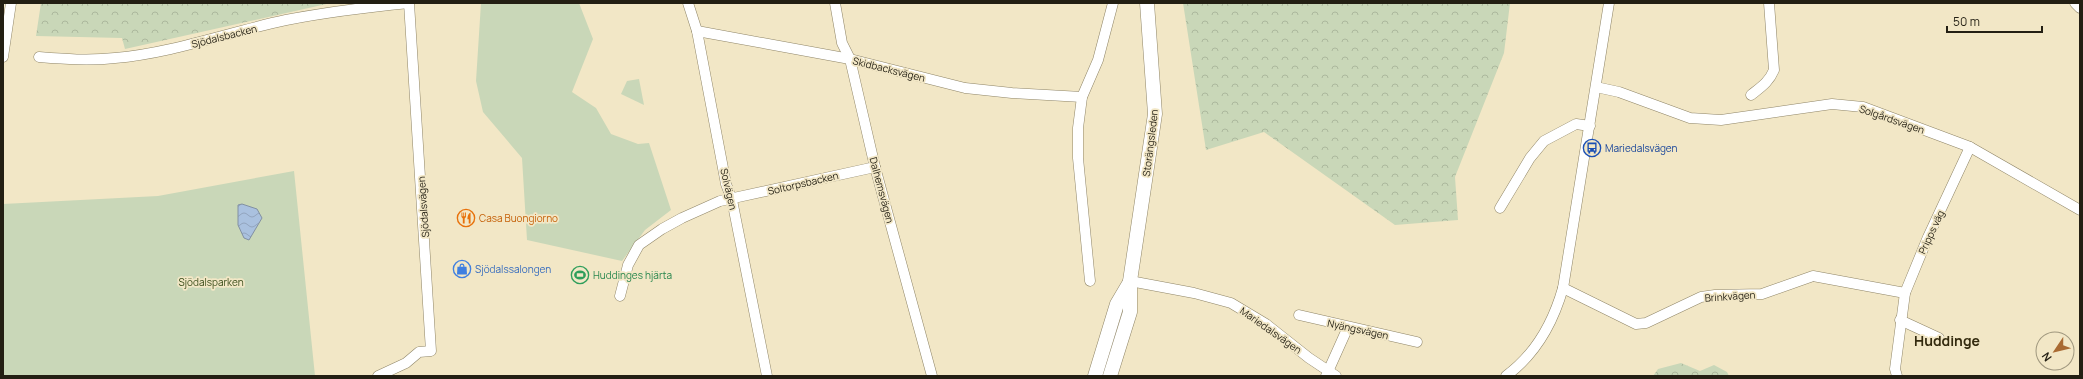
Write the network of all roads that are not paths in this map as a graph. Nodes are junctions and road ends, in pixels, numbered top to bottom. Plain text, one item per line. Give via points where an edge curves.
1 (11, 3) edge
2 (410, 3) edge
3 (688, 3) edge
4 (835, 3) edge
5 (1113, 3) edge
6 (1147, 3) edge
7 (1609, 3) edge
8 (1769, 3) edge
9 (2075, 3) edge
10 (2080, 8) edge
11 (697, 31) junction
12 (3, 57) edge
13 (39, 57) dead end
14 (850, 60) junction
15 (1596, 88) junction
16 (1751, 95) dead end
17 (1082, 97) junction
18 (1590, 126) junction
19 (1970, 147) junction
20 (875, 167) junction
21 (732, 200) junction
22 (1500, 208) dead end
23 (2080, 210) edge
24 (1090, 281) dead end
25 (1130, 281) junction
26 (1563, 288) junction
27 (1905, 293) junction
28 (620, 296) dead end
29 (1299, 315) dead end
30 (1900, 320) junction
31 (1348, 327) junction
32 (1939, 338) dead end
33 (1417, 342) dead end
34 (1330, 374) edge
35 (378, 376) edge
36 (767, 376) edge
37 (932, 376) edge
38 (1095, 376) edge
39 (1110, 376) edge
40 (1506, 376) edge
41 (1897, 376) edge

1 - 12 street
2 - 13 street, Sjödalsbacken via 285,20 135,56 90,60
2 - 35 street, Sjödalsvägen via 431,351 419,352 406,363
3 - 11 street, Solvägen
4 - 14 street, Dalhemsvägen via 842,43
5 - 17 street via 1098,60
6 - 25 main road, Storängsleden via 1155,114
7 - 15 street
8 - 16 street via 1774,70 1770,79
9 - 10 street
11 - 14 street, Skidbacksvägen
11 - 21 street, Solvägen via 726,184
14 - 17 street, Skidbacksvägen via 965,88
14 - 20 street, Dalhemsvägen
15 - 18 street
15 - 19 street, Solgårdsvägen via 1619,92 1690,118 1706,120 1832,104 1859,106
17 - 24 street via 1078,158
18 - 22 street via 1576,124 1544,141 1530,158
18 - 26 street
19 - 23 street, Solgårdsvägen
19 - 27 street, Pripps väg
20 - 21 street, Soltorpsbacken
20 - 37 street, Dalhemsvägen
21 - 28 street, Soltorpsbacken via 720,201 682,218 639,245 628,265
21 - 36 street, Solvägen
25 - 34 street, Mariedalsvägen via 1231,303 1261,321
25 - 38 main road, Storängsleden via 1117,304
25 - 39 main road, Storängsleden via 1130,312
26 - 27 street, Brinkvägen via 1636,324 1646,323 1701,298 1715,295 1762,294 1813,276
26 - 40 street via 1555,314 1543,336 1527,358
27 - 30 street, Pripps väg
29 - 31 street, Nyängsvägen
30 - 32 street
30 - 41 street, Pripps väg via 1895,369
31 - 33 street, Nyängsvägen
31 - 34 street

